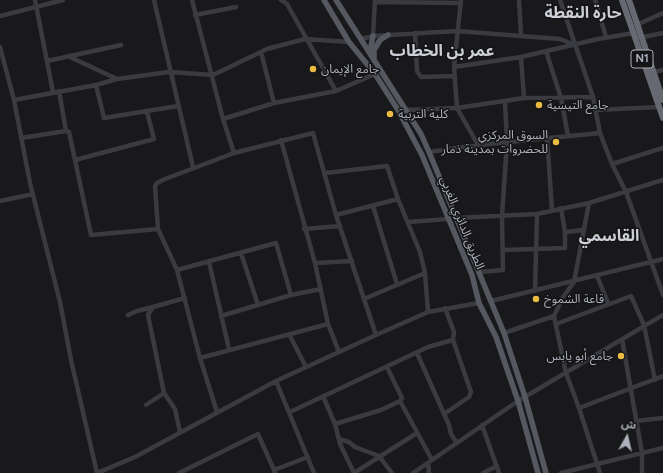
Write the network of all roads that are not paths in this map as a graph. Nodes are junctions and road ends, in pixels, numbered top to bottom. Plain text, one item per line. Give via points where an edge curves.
1 (35, 0) edge
2 (63, 0) edge
3 (154, 0) edge
4 (192, 0) edge
5 (281, 0) edge
6 (324, 0) edge
7 (336, 0) edge
8 (519, 0) edge
9 (560, 0) edge
10 (595, 0) edge
11 (622, 0) edge
12 (629, 0) edge
13 (375, 1) edge
14 (407, 1) edge
15 (461, 2) edge
16 (236, 7) dead end
17 (36, 8) junction
18 (663, 13) edge
19 (195, 15) junction
20 (0, 16) edge
21 (634, 26) junction
22 (457, 31) junction
23 (415, 32) junction
24 (663, 33) edge
25 (388, 35) junction
26 (521, 35) junction
27 (638, 35) junction
28 (374, 36) junction
29 (361, 38) junction
30 (606, 38) junction
31 (305, 39) junction
32 (349, 42) junction
33 (121, 45) dead end
34 (575, 45) junction
35 (0, 47) edge
36 (546, 51) junction
37 (261, 52) junction
38 (70, 56) junction
39 (521, 57) junction
40 (1, 58) edge
41 (374, 59) junction
42 (47, 61) junction
43 (454, 67) junction
44 (663, 70) edge
45 (169, 72) junction
46 (654, 72) junction
47 (375, 74) junction
48 (213, 75) junction
49 (454, 76) junction
50 (117, 79) junction
51 (96, 85) junction
52 (59, 91) junction
53 (336, 91) junction
54 (52, 92) junction
55 (593, 97) junction
56 (524, 98) junction
57 (561, 98) junction
58 (663, 99) edge
59 (14, 100) junction
60 (505, 102) junction
61 (274, 103) junction
62 (178, 106) junction
63 (659, 107) junction
64 (457, 108) junction
65 (398, 110) junction
66 (406, 110) junction
67 (595, 110) junction
68 (147, 112) junction
69 (663, 118) edge
70 (223, 119) junction
71 (66, 131) junction
72 (600, 133) junction
73 (568, 136) junction
74 (547, 137) junction
75 (22, 138) junction
76 (281, 140) junction
77 (507, 142) junction
78 (478, 145) junction
79 (663, 148) edge
80 (234, 152) junction
81 (429, 152) junction
82 (75, 160) junction
83 (612, 164) junction
84 (193, 167) junction
85 (326, 173) junction
86 (663, 180) edge
87 (626, 192) junction
88 (33, 194) junction
89 (398, 199) junction
90 (0, 201) edge
91 (589, 203) junction
92 (372, 206) junction
93 (561, 208) junction
94 (552, 210) junction
95 (537, 214) junction
96 (336, 215) junction
97 (502, 216) junction
98 (448, 218) junction
99 (456, 218) junction
100 (408, 222) junction
101 (340, 226) junction
102 (304, 229) junction
103 (158, 230) junction
104 (584, 230) junction
105 (565, 232) junction
106 (536, 249) junction
107 (503, 250) junction
108 (242, 253) junction
109 (663, 259) edge
110 (352, 260) junction
111 (209, 262) junction
112 (650, 262) junction
113 (314, 263) junction
114 (176, 270) junction
115 (480, 272) junction
116 (576, 272) junction
117 (425, 273) junction
118 (597, 276) junction
119 (586, 279) junction
120 (574, 282) junction
121 (397, 284) junction
122 (320, 289) junction
123 (535, 291) junction
124 (291, 295) junction
125 (663, 296) edge
126 (185, 298) junction
127 (364, 299) junction
128 (491, 301) junction
129 (479, 303) junction
130 (608, 303) junction
131 (258, 305) junction
132 (153, 307) junction
133 (445, 308) junction
134 (428, 312) junction
135 (128, 315) dead end
136 (663, 315) edge
137 (221, 316) junction
138 (554, 316) junction
139 (328, 324) junction
140 (556, 324) junction
141 (644, 325) junction
142 (504, 333) junction
143 (289, 334) junction
144 (376, 335) junction
145 (496, 337) junction
146 (622, 339) junction
147 (453, 340) junction
148 (229, 349) junction
149 (339, 352) junction
150 (417, 353) junction
151 (200, 358) junction
152 (306, 367) junction
153 (387, 367) junction
154 (566, 373) junction
155 (663, 376) edge
156 (655, 380) junction
157 (276, 381) junction
158 (630, 388) junction
159 (164, 393) junction
160 (323, 396) junction
161 (525, 397) junction
162 (400, 401) junction
163 (518, 401) junction
164 (146, 405) dead end
165 (579, 408) junction
166 (217, 412) junction
167 (290, 412) junction
168 (444, 414) junction
169 (663, 418) edge
170 (636, 421) junction
171 (335, 424) junction
172 (482, 425) junction
173 (180, 432) junction
174 (417, 432) junction
175 (339, 439) junction
176 (457, 443) junction
177 (663, 448) edge
178 (642, 452) junction
179 (379, 456) junction
180 (308, 457) junction
181 (430, 462) junction
182 (596, 463) junction
183 (496, 466) junction
184 (274, 472) edge
185 (97, 473) edge
186 (179, 473) edge
187 (314, 473) edge
188 (354, 473) edge
189 (392, 473) edge
190 (413, 473) edge
191 (429, 473) edge
192 (482, 473) edge
193 (499, 473) edge
194 (538, 473) edge
195 (546, 473) edge
196 (561, 473) edge
197 (600, 473) edge
198 (642, 473) edge

1 - 17 street
2 - 17 street
3 - 45 street
4 - 19 street
5 - 31 street via 287,4
6 - 32 main road, الطريق الدائري الغربي
7 - 29 main road, الطريق الدائري الغربي
8 - 26 street
9 - 34 street
10 - 30 street
11 - 21 highway, N1
12 - 21 highway, N1
13 - 14 street
13 - 28 street
14 - 15 street
15 - 22 street
16 - 19 street
17 - 20 street
17 - 42 street
18 - 21 street
19 - 48 street
21 - 27 highway, N1
22 - 23 street
22 - 26 street
22 - 43 street
23 - 25 street
23 - 49 street via 418,71 421,77
24 - 27 street
25 - 28 street
25 - 41 main road via 380,40 374,50
26 - 34 street via 560,39
27 - 30 street
27 - 46 highway, N1
27 - 63 highway, N1
28 - 29 street
28 - 41 main road via 371,46
29 - 41 main road, الطريق الدائري الغربي
30 - 34 street
31 - 32 street
31 - 37 street
31 - 53 street
32 - 47 main road, الطريق الدائري الغربي
33 - 38 street
34 - 36 street
34 - 55 street
35 - 40 street
36 - 39 street
36 - 57 street
37 - 48 street
37 - 61 street
38 - 42 street
38 - 50 street
39 - 43 street
39 - 56 street
40 - 59 street
41 - 66 main road, الطريق الدائري الغربي
42 - 54 street
43 - 49 street
44 - 46 street
45 - 48 street
45 - 50 street
45 - 62 street
46 - 58 highway, N1
47 - 53 street
47 - 65 main road, الطريق الدائري الغربي
48 - 70 street
49 - 64 street
50 - 51 street
51 - 52 street
51 - 68 street via 104,118
52 - 54 street
52 - 71 street
53 - 61 street
54 - 59 street
55 - 57 street
55 - 67 street
56 - 57 street
56 - 60 street
57 - 73 street
59 - 75 street
60 - 64 street
60 - 77 street
61 - 70 street
62 - 68 street
62 - 84 street
63 - 67 street
63 - 69 highway, N1
64 - 66 street
64 - 78 street
65 - 66 main road
65 - 98 main road, الطريق الدائري الغربي via 416,142
66 - 81 main road, الطريق الدائري الغربي
67 - 72 street
68 - 82 street via 154,139
70 - 80 street
71 - 75 street
71 - 82 street via 69,132
72 - 73 street
72 - 83 street
73 - 74 street
74 - 77 street
74 - 94 street
75 - 88 street
76 - 80 street
76 - 85 street via 313,133
76 - 102 street
77 - 78 street
77 - 97 street
78 - 81 street
79 - 83 street
80 - 84 street
81 - 99 main road, الطريق الدائري الغربي
82 - 103 street via 91,235
83 - 87 street
84 - 103 street via 155,186
85 - 89 street via 387,166
85 - 96 street
86 - 87 street
87 - 91 street
87 - 112 street
88 - 90 street
88 - 185 street via 60,302 72,367
89 - 92 street
89 - 100 street
91 - 93 street
91 - 104 street
92 - 96 street
92 - 121 street
93 - 94 street
93 - 105 street
94 - 95 street
95 - 97 street
95 - 106 street
96 - 101 street
97 - 99 street
97 - 107 street
98 - 99 main road
98 - 100 street
98 - 129 main road, الطريق الدائري الغربي via 472,275
99 - 115 main road, الطريق الدائري الغربي
100 - 117 street
101 - 102 street
101 - 110 street
102 - 113 street
103 - 114 street
104 - 105 street
104 - 116 street
105 - 106 street via 565,248
106 - 107 street
106 - 123 street
107 - 115 street via 503,270
108 - 111 street
108 - 124 street via 276,243
108 - 131 street
109 - 112 street
110 - 113 street
110 - 127 street
111 - 114 street
111 - 137 street
112 - 118 street
112 - 125 street
113 - 122 street
114 - 126 street
115 - 128 main road, الطريق الدائري الغربي
116 - 119 street via 578,277
116 - 120 street
117 - 121 street
117 - 134 street
118 - 119 street
118 - 130 street
119 - 120 street
120 - 123 street
120 - 138 street
121 - 127 street
122 - 124 street
122 - 139 street
123 - 128 street
124 - 131 street
126 - 132 street
126 - 151 street
127 - 144 street
128 - 142 main road, الطريق الدائري الغربي
129 - 133 street
129 - 145 main road, الطريق الدائري الغربي
130 - 140 street
130 - 141 street via 631,296
131 - 137 street
132 - 135 street
132 - 159 street via 148,315
133 - 134 street
133 - 147 street via 454,332
134 - 144 street
136 - 141 street
137 - 148 street
138 - 140 street
138 - 142 street
139 - 143 street
139 - 149 street
140 - 154 street
141 - 146 street
141 - 156 street
142 - 145 main road
142 - 161 main road, الطريق الدائري الغربي
143 - 148 street
143 - 152 street
144 - 149 street
145 - 163 main road, الطريق الدائري الغربي
146 - 154 street
146 - 158 street
147 - 150 street
147 - 168 street via 471,392 469,397
148 - 151 street
149 - 152 street
150 - 153 street
150 - 168 street
151 - 166 street
152 - 157 street
153 - 160 street
153 - 162 street via 402,398
154 - 161 street
154 - 165 street
155 - 156 street
156 - 158 street
157 - 166 street
157 - 167 street
158 - 165 street
158 - 170 street
159 - 164 street
159 - 173 street via 175,409
160 - 167 street
160 - 171 street
161 - 163 street
161 - 195 main road, الطريق الدائري الغربي
162 - 171 street via 381,410
162 - 174 street
163 - 172 street
163 - 194 main road, الطريق الدائري الغربي
165 - 182 street
166 - 173 street
167 - 180 street
168 - 176 street
169 - 170 street
170 - 178 street
171 - 175 street
172 - 176 street
172 - 183 street
173 - 185 street via 128,460
174 - 179 street
174 - 181 street
175 - 179 street
175 - 188 street
176 - 181 street
177 - 178 street
178 - 182 street
178 - 198 street
179 - 188 street
179 - 189 street
180 - 184 street
180 - 187 street
181 - 190 street
181 - 191 street
182 - 196 street
182 - 197 street
183 - 192 street
183 - 193 street
184 - 186 street via 258,434

